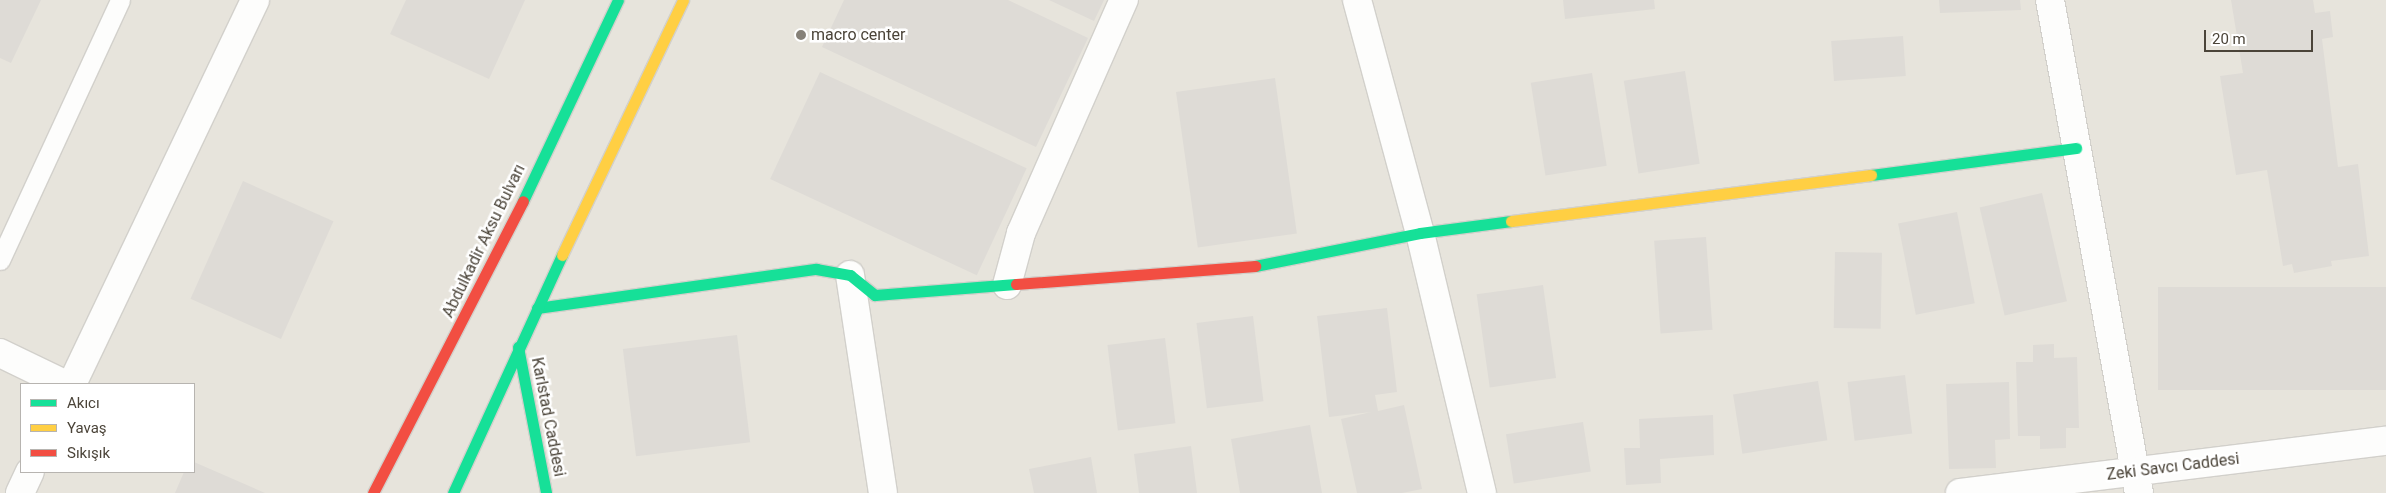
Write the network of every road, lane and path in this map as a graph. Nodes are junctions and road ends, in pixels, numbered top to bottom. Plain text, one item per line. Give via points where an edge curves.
1 (120, 0) edge
2 (255, 0) edge
3 (618, 0) edge
4 (683, 0) edge
5 (1124, 0) edge
6 (1357, 0) edge
7 (2050, 0) edge
8 (2076, 148) junction
9 (1420, 233) junction
10 (0, 260) edge
11 (850, 275) junction
12 (1008, 285) junction
13 (537, 308) junction
14 (518, 347) junction
15 (0, 353) edge
16 (62, 383) edge
17 (72, 383) edge
18 (2386, 441) edge
19 (30, 473) edge
20 (2136, 482) edge
21 (20, 493) edge
22 (373, 493) edge
23 (453, 493) edge
24 (546, 493) edge
25 (883, 493) edge
26 (1482, 493) edge
27 (1960, 493) edge

1 - 10 lane
2 - 17 street
3 - 22 street, Abdulkadir Aksu Bulvarı via 506,236
4 - 13 street
5 - 12 street via 1020,233
6 - 9 street
7 - 8 street
8 - 9 street
8 - 20 street
9 - 12 street via 1253,266
9 - 26 street
11 - 12 street via 875,296
11 - 13 street via 816,269
11 - 25 street
13 - 14 street
14 - 23 street
14 - 24 street, Karlstad Caddesi
15 - 16 street
18 - 20 street, Zeki Savcı Caddesi
19 - 21 street
20 - 27 street, Zeki Savcı Caddesi

